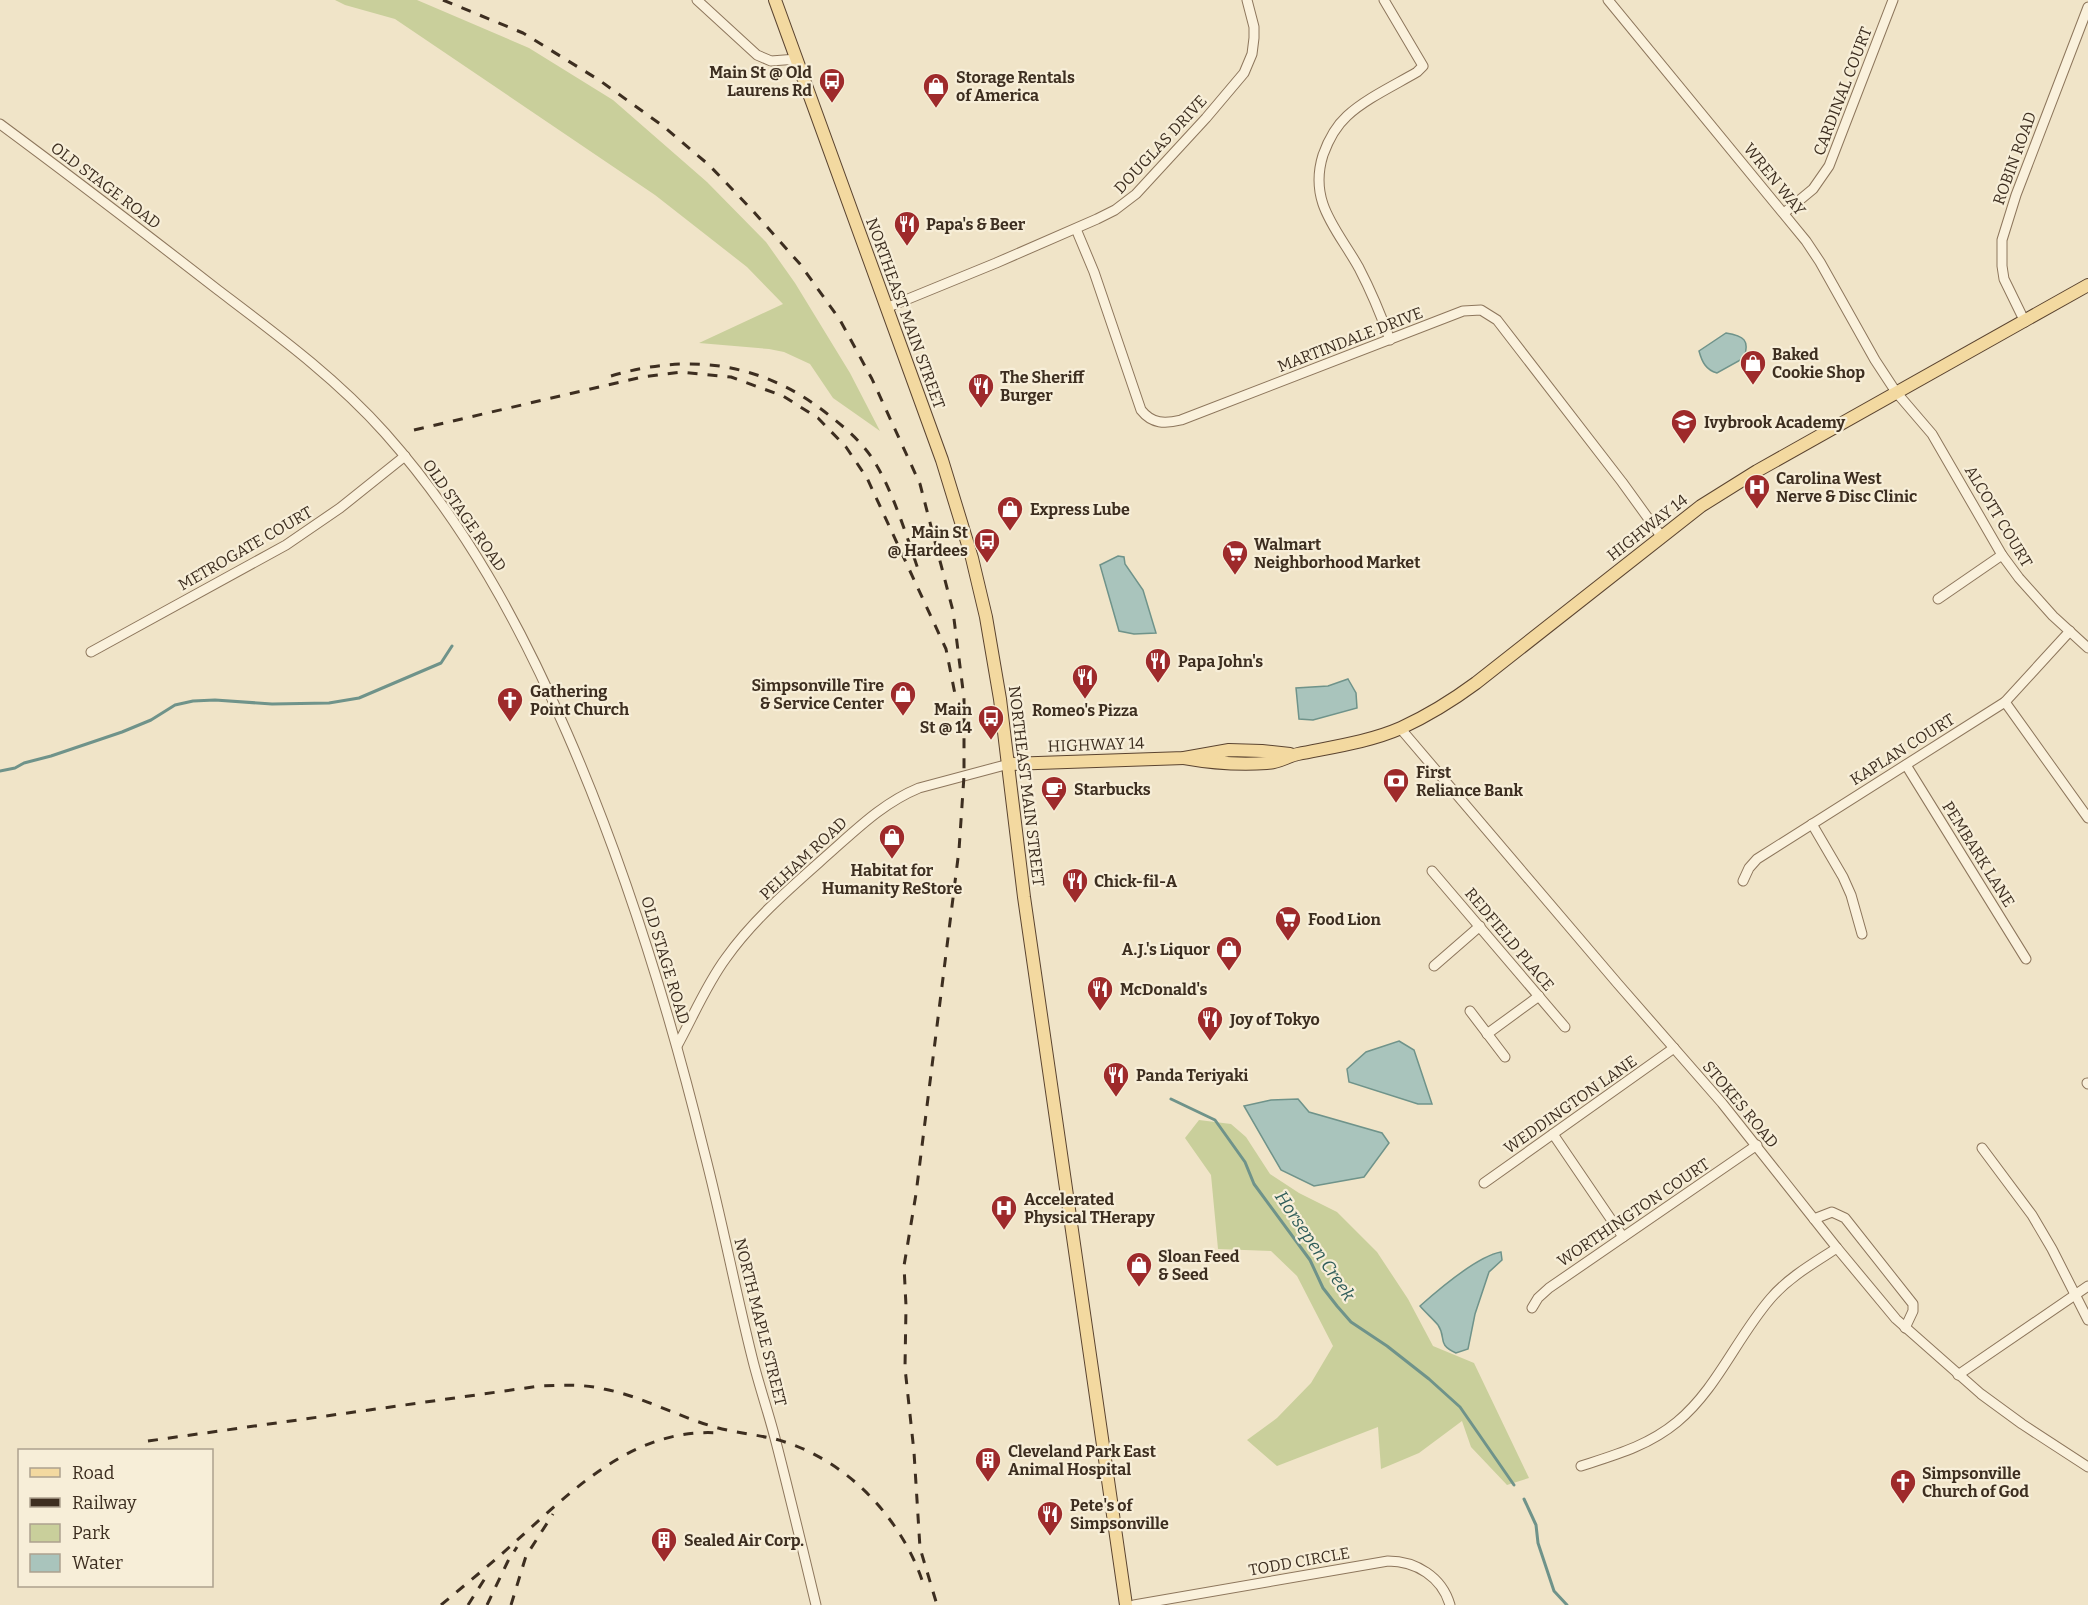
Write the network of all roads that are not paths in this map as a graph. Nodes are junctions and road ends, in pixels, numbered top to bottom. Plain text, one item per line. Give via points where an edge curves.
1 (697, 0) edge
2 (776, 0) edge
3 (1247, 0) edge
4 (1384, 0) edge
5 (1893, 0) edge
6 (1612, 1) edge
7 (2088, 7) edge
8 (797, 59) junction
9 (0, 124) edge
10 (1784, 213) junction
11 (1076, 229) junction
12 (2088, 285) edge
13 (886, 308) junction
14 (2025, 322) junction
15 (1390, 339) junction
16 (1896, 392) junction
17 (405, 456) junction
18 (1661, 536) junction
19 (2002, 555) junction
20 (1938, 599) dead end
21 (2070, 631) junction
22 (2088, 648) edge
23 (91, 652) dead end
24 (2005, 702) junction
25 (1400, 728) junction
26 (1009, 764) junction
27 (1906, 765) junction
28 (2088, 818) edge
29 (1812, 824) junction
30 (1432, 871) dead end
31 (1743, 881) dead end
32 (1480, 926) junction
33 (1862, 934) dead end
34 (2026, 959) dead end
35 (1434, 966) dead end
36 (1539, 996) junction
37 (1470, 1011) dead end
38 (1565, 1027) dead end
39 (1487, 1034) junction
40 (677, 1047) junction
41 (1674, 1048) junction
42 (1504, 1057) dead end
43 (1552, 1134) junction
44 (1757, 1145) junction
45 (1982, 1148) dead end
46 (1484, 1184) dead end
47 (1814, 1219) junction
48 (1623, 1237) junction
49 (1837, 1248) junction
50 (2088, 1286) edge
51 (2076, 1294) junction
52 (1532, 1308) dead end
53 (2088, 1320) edge
54 (1905, 1328) junction
55 (1958, 1375) junction
56 (1581, 1466) dead end
57 (2088, 1467) edge
58 (816, 1605) edge
59 (1126, 1605) edge
60 (1134, 1605) edge
61 (1450, 1605) edge

1 - 8 street via 757,55 771,61
2 - 8 main road, NORTHEAST MAIN STREET
3 - 11 street, DOUGLAS DRIVE via 1254,38 1244,73 1136,195
4 - 15 street via 1423,66 1354,110 1340,124 1325,150 1318,183 1325,211 1366,281
5 - 10 street, CARDINAL COURT via 1829,166 1813,189
6 - 10 street, WREN WAY
7 - 14 street, ROBIN ROAD via 2002,240 2004,279
8 - 13 main road, NORTHEAST MAIN STREET
9 - 17 street, OLD STAGE ROAD via 308,360 365,411
10 - 16 street, WREN WAY via 1820,262
11 - 13 street, DOUGLAS DRIVE
11 - 15 street, MARTINDALE DRIVE via 1141,410 1155,422 1181,420
12 - 14 main road, HIGHWAY 14
13 - 26 main road, NORTHEAST MAIN STREET via 939,452 972,558 996,672
14 - 16 main road, HIGHWAY 14
15 - 18 street, MARTINDALE DRIVE via 1469,310 1481,310 1494,318
16 - 18 main road, HIGHWAY 14 via 1757,471
16 - 19 street, ALCOTT COURT via 1932,434
17 - 23 street, METROGATE COURT via 286,545
17 - 40 street, OLD STAGE ROAD via 434,491 491,578 552,699 613,847
18 - 25 main road, HIGHWAY 14 via 1476,683
19 - 20 street
19 - 21 street, ALCOTT COURT
21 - 22 street, ALCOTT COURT
21 - 24 street, KAPLAN COURT
24 - 27 street, KAPLAN COURT
24 - 28 street
25 - 26 main road, HIGHWAY 14 via 1270,764 1184,758
25 - 41 street, STOKES ROAD
26 - 40 street, PELHAM ROAD via 910,792 858,827 746,933 717,971
26 - 59 main road, NORTHEAST MAIN STREET via 1024,897
27 - 29 street, KAPLAN COURT
27 - 34 street, PEMBARK LANE
29 - 31 street, KAPLAN COURT via 1757,859
29 - 33 street via 1843,877
30 - 32 street, REDFIELD PLACE
32 - 35 street
32 - 36 street, REDFIELD PLACE
36 - 38 street, REDFIELD PLACE
36 - 39 street
37 - 39 street
39 - 42 street
40 - 58 street, NORTH MAPLE STREET
41 - 43 street, WEDDINGTON LANE
41 - 44 street, STOKES ROAD
43 - 46 street, WEDDINGTON LANE
43 - 48 street
44 - 47 street, STOKES ROAD
44 - 48 street, WORTHINGTON COURT
45 - 51 street via 2032,1215
47 - 49 street, STOKES ROAD
47 - 54 street via 1832,1212 1845,1218 1913,1304
48 - 52 street, WORTHINGTON COURT via 1549,1288
49 - 54 street, STOKES ROAD
49 - 56 street via 1800,1272 1772,1297 1700,1400 1678,1422 1639,1446
50 - 51 street
51 - 53 street
51 - 55 street
54 - 55 street, STOKES ROAD
55 - 57 street, STOKES ROAD via 2022,1424
60 - 61 street, TODD CIRCLE via 1388,1561 1411,1564 1427,1572 1443,1588

